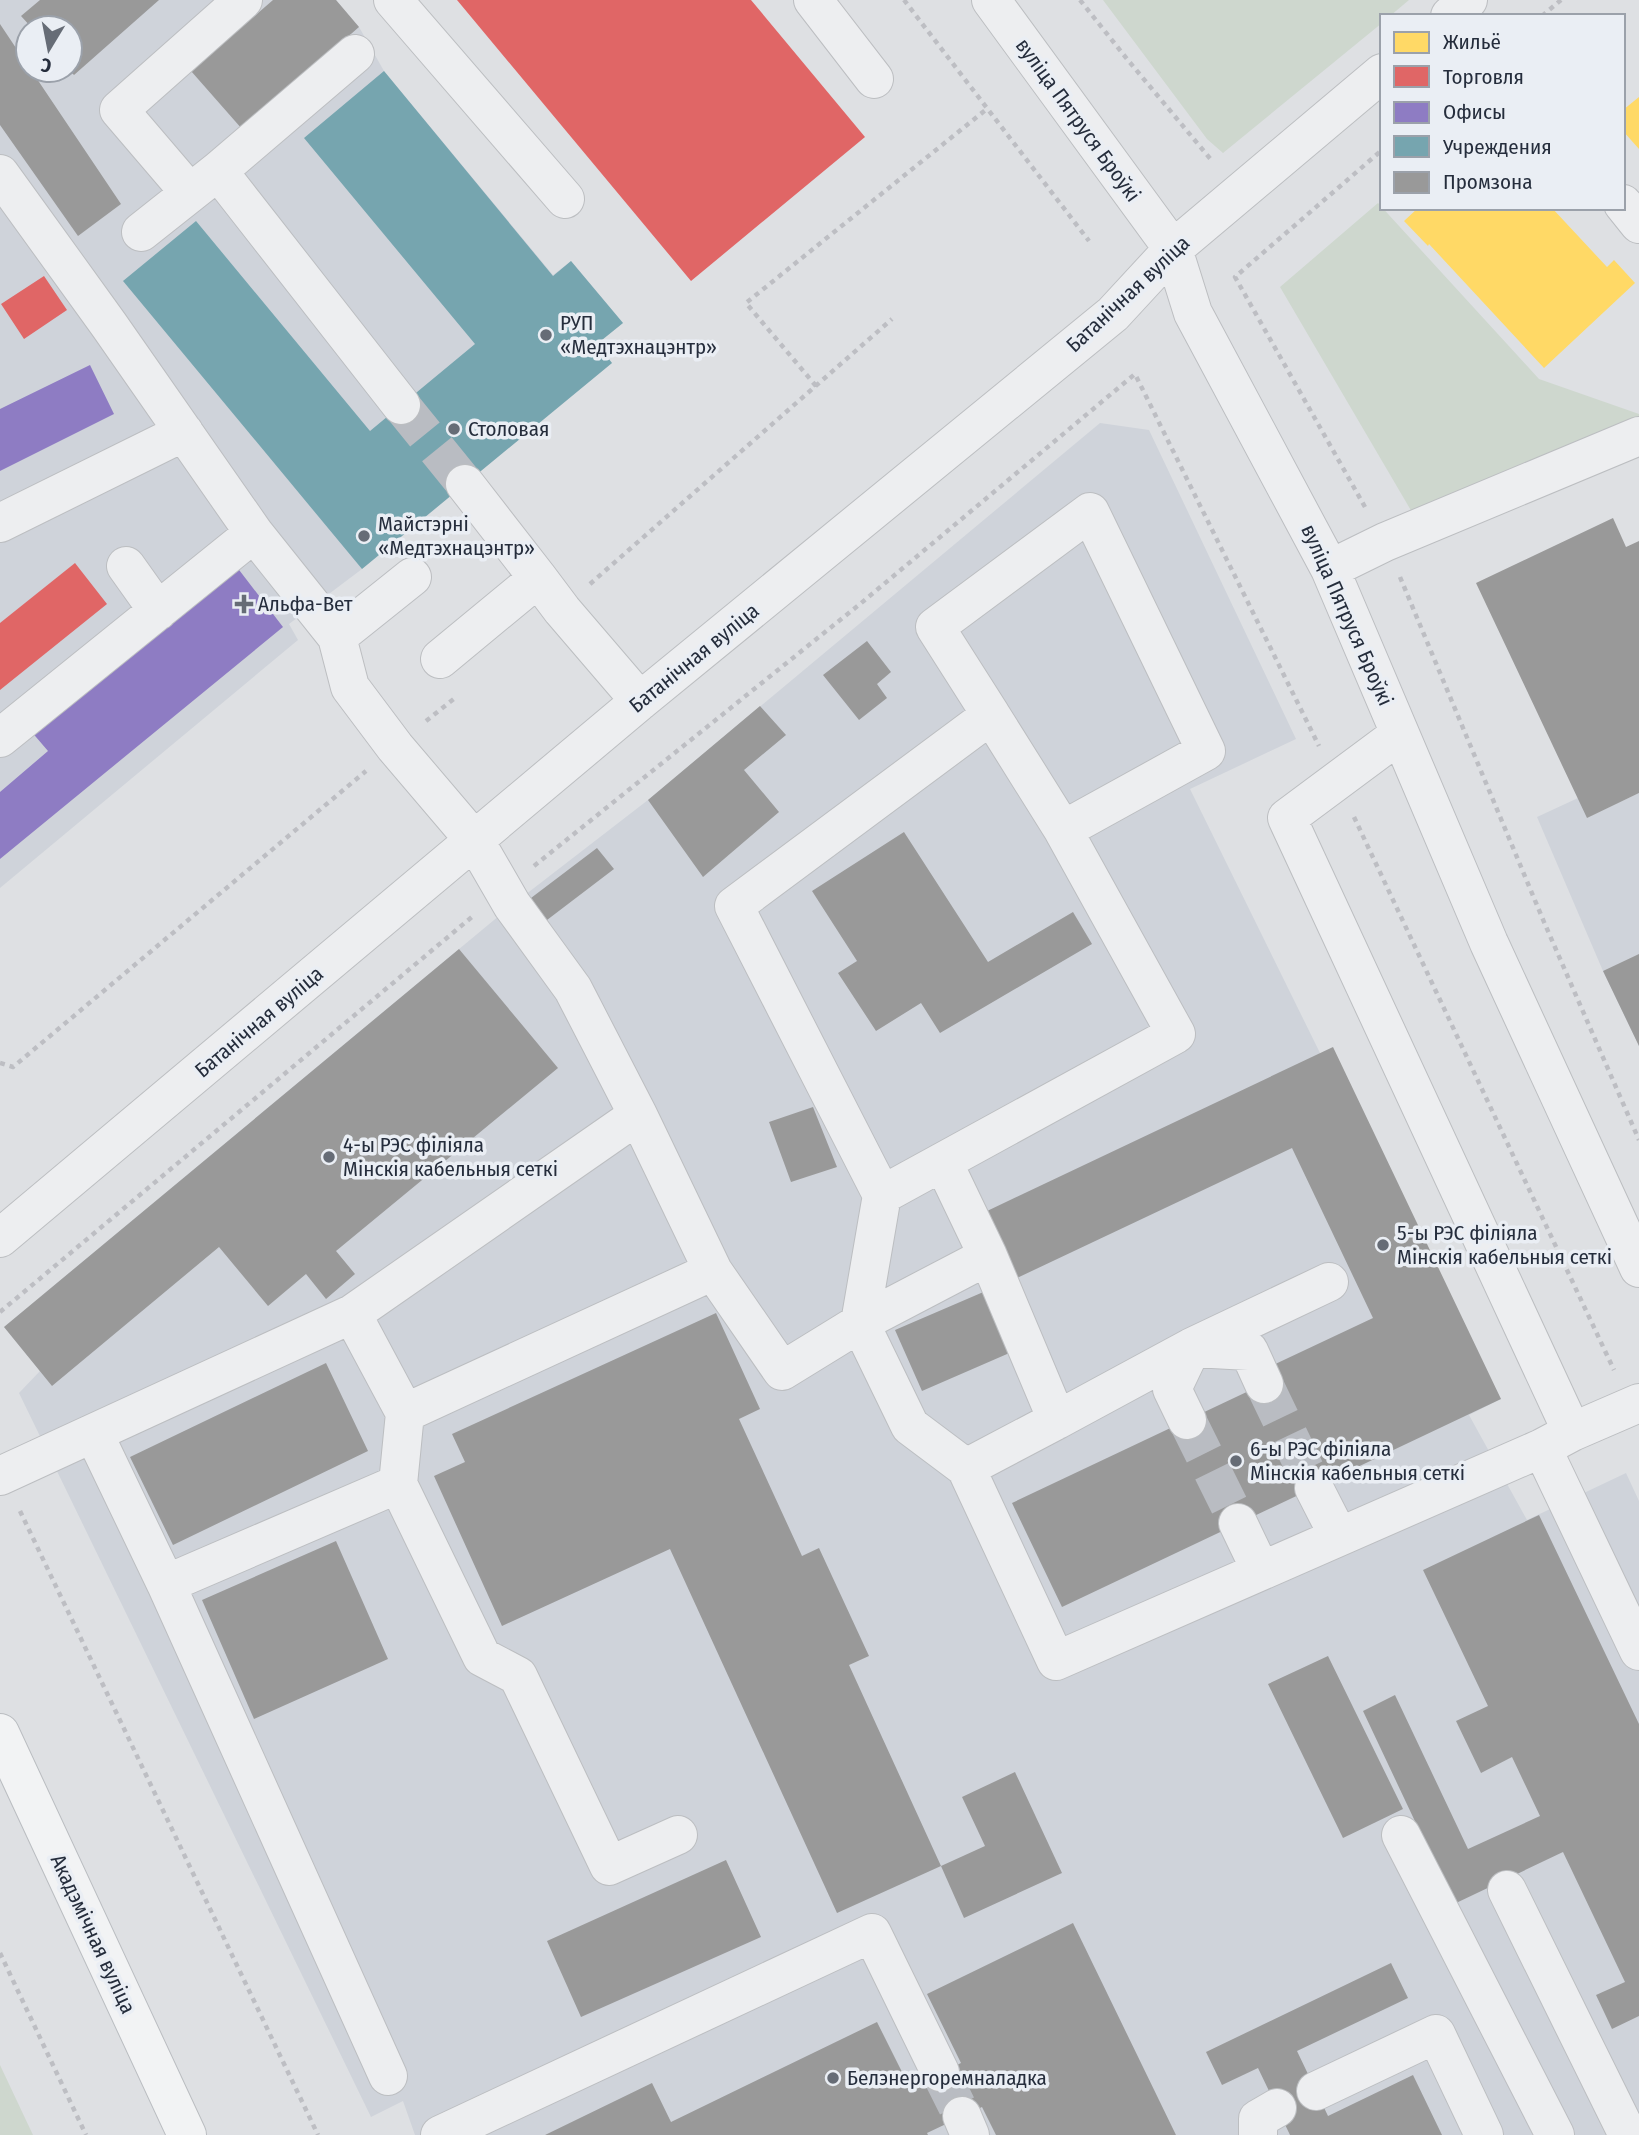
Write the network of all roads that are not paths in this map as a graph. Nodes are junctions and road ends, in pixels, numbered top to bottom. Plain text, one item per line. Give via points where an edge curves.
1 (243, 0) edge
2 (393, 0) edge
3 (813, 0) edge
4 (991, 0) edge
5 (355, 54) dead end
6 (1380, 75) edge
7 (874, 79) dead end
8 (0, 174) edge
9 (204, 182) junction
10 (565, 199) dead end
11 (1625, 206) edge
12 (1639, 224) edge
13 (141, 232) dead end
14 (1173, 249) junction
15 (401, 405) tunnel mouth
16 (184, 432) junction
17 (1639, 436) edge
18 (465, 484) tunnel mouth
19 (0, 523) edge
20 (254, 533) junction
21 (126, 566) dead end
22 (1330, 569) junction
23 (412, 577) dead end
24 (538, 578) junction
25 (158, 611) junction
26 (337, 637) junction
27 (440, 659) dead end
28 (640, 701) junction
29 (991, 715) junction
30 (1400, 734) junction
31 (0, 738) edge
32 (1063, 830) junction
33 (475, 841) junction
34 (638, 1115) junction
35 (943, 1162) junction
36 (882, 1195) junction
37 (0, 1238) edge
38 (988, 1256) junction
39 (1639, 1268) edge
40 (713, 1271) junction
41 (1329, 1282) dead end
42 (352, 1314) junction
43 (860, 1323) junction
44 (1192, 1348) junction
45 (1264, 1384) tunnel mouth
46 (1635, 1405) edge
47 (405, 1412) junction
48 (1057, 1420) junction
49 (1187, 1420) tunnel mouth
50 (94, 1434) junction
51 (1557, 1440) junction
52 (966, 1468) junction
53 (1, 1475) edge
54 (398, 1484) junction
55 (1314, 1488) tunnel mouth
56 (1238, 1523) tunnel mouth
57 (1339, 1537) junction
58 (1261, 1571) junction
59 (166, 1584) junction
60 (1639, 1651) edge
61 (0, 1733) edge
62 (678, 1835) dead end
63 (1401, 1835) dead end
64 (1507, 1890) dead end
65 (940, 2072) tunnel mouth
66 (388, 2076) dead end
67 (1316, 2091) dead end
68 (187, 2135) edge
69 (440, 2135) edge
70 (1484, 2135) edge
71 (1555, 2135) edge
72 (1628, 2135) edge

1 - 9 street via 118,110
2 - 10 street
3 - 7 street
4 - 14 street, вуліца Пятруся Броўкі
5 - 9 street
6 - 14 street, Батанічная вуліца
8 - 16 street
9 - 13 street
9 - 15 street
11 - 12 street
14 - 22 street, вуліца Пятруся Броўкі via 1193,313
14 - 28 street, Батанічная вуліца via 1113,314
16 - 19 street
16 - 20 street
17 - 22 street
18 - 24 street
20 - 25 street
20 - 26 street
21 - 25 street
22 - 30 street, вуліца Пятруся Броўкі
23 - 26 street
24 - 27 street
24 - 28 street
25 - 31 street
26 - 33 street via 350,687
28 - 33 street, Батанічная вуліца
29 - 32 street
29 - 32 street via 935,627 1090,512 1206,751
29 - 36 street via 734,906
30 - 39 street, вуліца Пятруся Броўкі via 1489,943
30 - 51 street via 1287,818
32 - 35 street via 1176,1034
33 - 34 street via 573,989
33 - 37 street, Батанічная вуліца
34 - 40 street
34 - 42 street
35 - 36 street
35 - 38 street
36 - 43 street
38 - 43 street
38 - 48 street
40 - 43 street via 782,1371
40 - 47 street
41 - 44 street
42 - 47 street
42 - 50 street
43 - 52 street via 910,1426
44 - 45 street via 1249,1351
44 - 48 street
44 - 49 street via 1172,1389
46 - 51 street
47 - 54 street
48 - 52 street
50 - 53 street
50 - 59 street
51 - 57 street
51 - 60 street
52 - 58 street via 1056,1661
54 - 59 street
54 - 62 street via 482,1657 518,1676 609,1866
55 - 57 street
56 - 58 street
57 - 58 street
59 - 66 street
61 - 68 main road, Акадэмічная вуліца
63 - 71 street
64 - 72 street
65 - 69 street via 872,1933
67 - 70 street via 1436,2034

